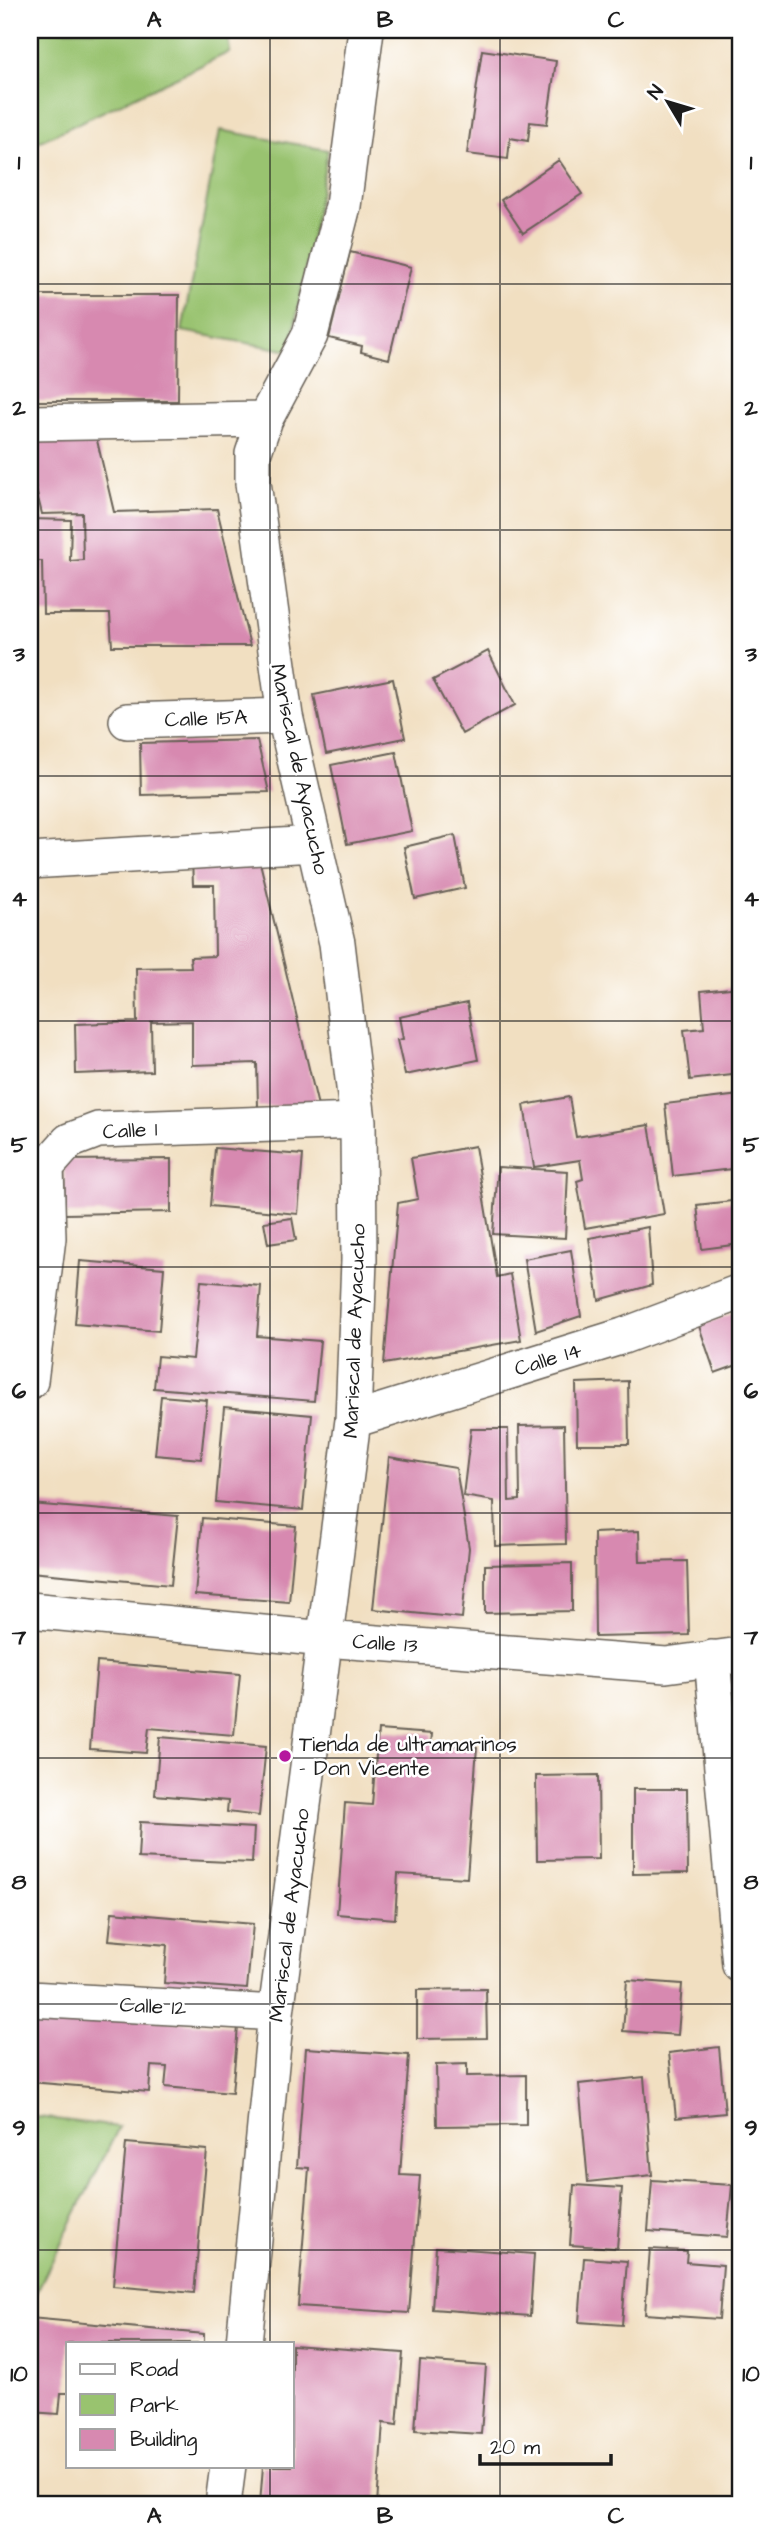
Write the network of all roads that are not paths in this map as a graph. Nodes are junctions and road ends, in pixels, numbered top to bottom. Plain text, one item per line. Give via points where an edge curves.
1 (366, 30) edge
2 (265, 419) junction
3 (30, 424) edge
4 (285, 716) junction
5 (127, 721) dead end
6 (314, 844) junction
7 (30, 861) edge
8 (358, 1121) junction
9 (740, 1292) edge
10 (30, 1381) edge
11 (353, 1420) junction
12 (30, 1611) edge
13 (325, 1639) junction
14 (726, 1656) edge
15 (740, 1965) edge
16 (30, 1999) edge
17 (276, 2013) junction
18 (244, 2342) edge
19 (228, 2468) edge
20 (223, 2504) edge

1 - 2 street, Mariscal de Ayacucho via 343,206 310,335
2 - 3 street
2 - 4 street, Mariscal de Ayacucho via 253,454 253,483
4 - 5 street, Calle 15A
4 - 6 street, Mariscal de Ayacucho
6 - 7 street
6 - 8 street, Mariscal de Ayacucho via 337,943
8 - 10 street, Calle 1 via 98,1130 69,1141 46,1167 48,1238
8 - 11 street, Mariscal de Ayacucho
9 - 11 street, Calle 14 via 623,1336
11 - 13 street, Mariscal de Ayacucho
12 - 13 street, Calle 13
13 - 14 street, Calle 13 via 666,1664
13 - 17 street, Mariscal de Ayacucho
14 - 15 street
16 - 17 street, Calle 12
17 - 18 street, Mariscal de Ayacucho
19 - 20 street

